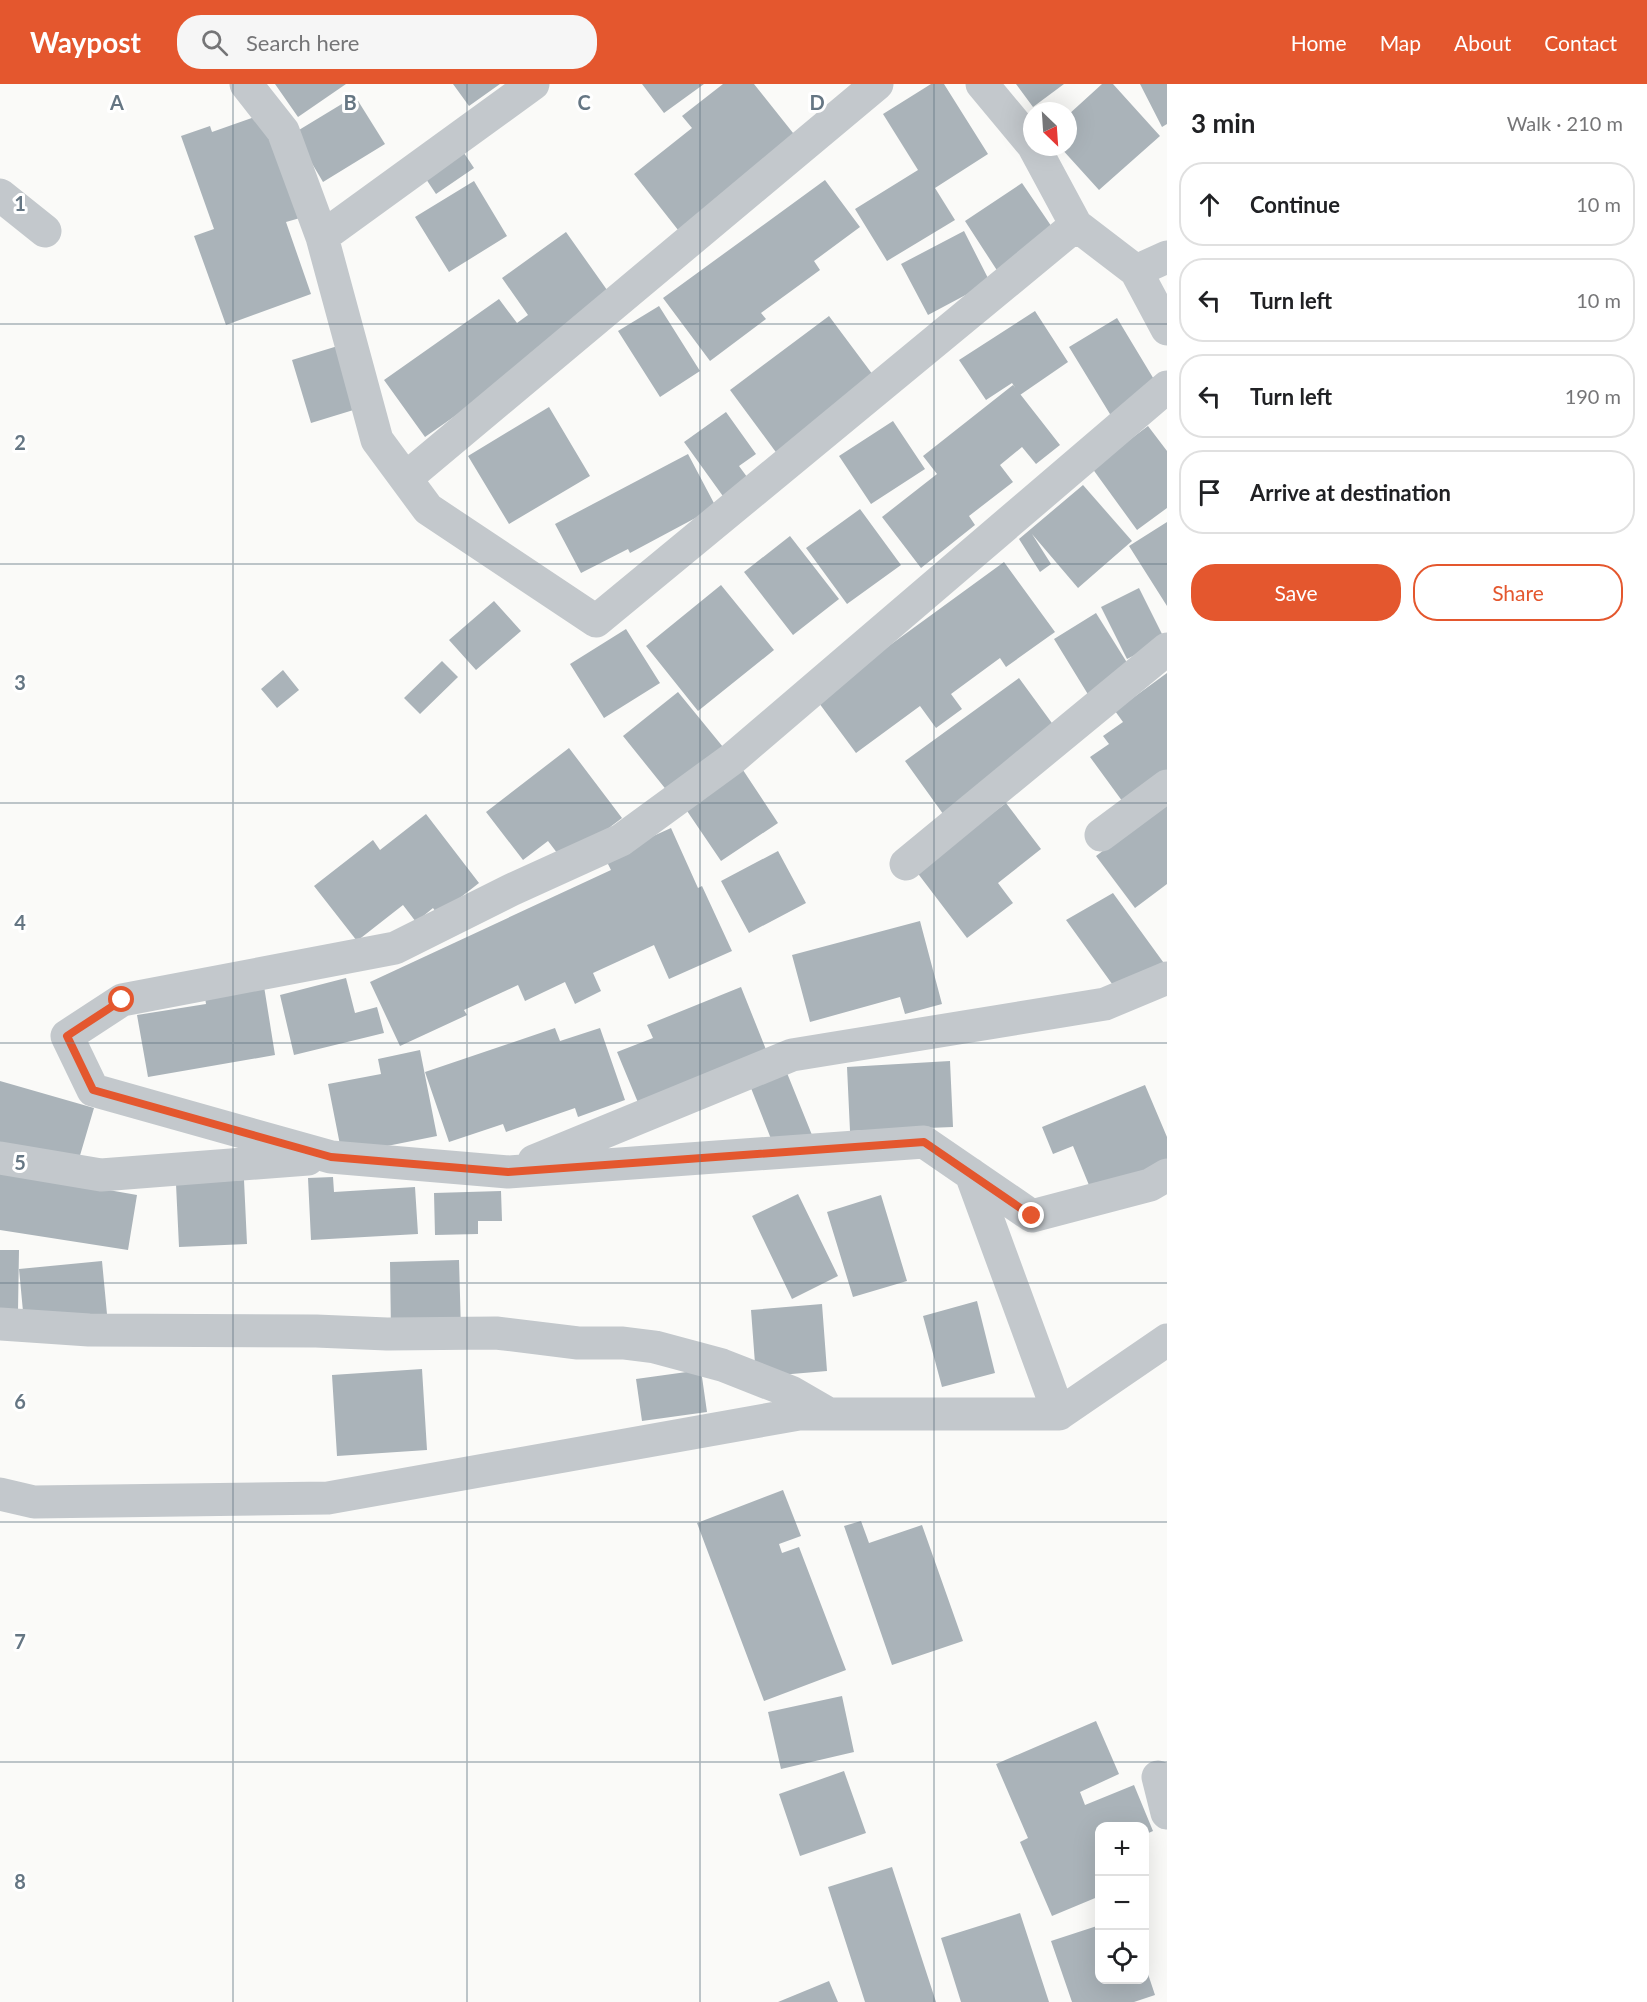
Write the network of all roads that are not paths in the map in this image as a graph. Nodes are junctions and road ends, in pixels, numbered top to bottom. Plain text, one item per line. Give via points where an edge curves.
1 (246, 84) edge
2 (533, 84) edge
3 (877, 84) edge
4 (982, 84) edge
5 (1023, 133) edge
6 (1039, 156) edge
7 (0, 195) edge
8 (1076, 225) junction
9 (45, 231) dead end
10 (322, 237) junction
11 (1167, 257) edge
12 (1137, 271) junction
13 (1167, 329) edge
14 (1167, 387) edge
15 (406, 478) junction
16 (1167, 649) edge
17 (1167, 786) edge
18 (1101, 835) dead end
19 (906, 864) dead end
20 (1167, 978) edge
21 (331, 1157) junction
22 (0, 1158) edge
23 (508, 1172) junction
24 (972, 1174) junction
25 (1167, 1175) edge
26 (0, 1324) edge
27 (1167, 1340) edge
28 (829, 1414) junction
29 (1059, 1414) junction
30 (0, 1494) edge
31 (1158, 1777) dead end
32 (1167, 1813) edge

1 - 10 street via 283,131
2 - 10 street
3 - 15 street
4 - 5 street
6 - 8 street
7 - 9 street
8 - 12 street
8 - 15 street via 596,621 428,509
10 - 15 street via 377,440
11 - 12 street
12 - 13 street
14 - 21 street via 732,759 621,840 395,948 122,1000 67,1036 93,1090
16 - 19 street
17 - 18 street
20 - 23 street via 1105,1004 792,1055
21 - 22 street via 101,1175
21 - 23 street
23 - 24 street via 924,1142
24 - 25 street via 1032,1216 1150,1185
24 - 29 street
26 - 28 street via 89,1330 496,1334 578,1343 623,1343 655,1347 722,1365 791,1392
27 - 29 street
28 - 29 street
28 - 30 street via 799,1414 328,1498 34,1502
31 - 32 street

